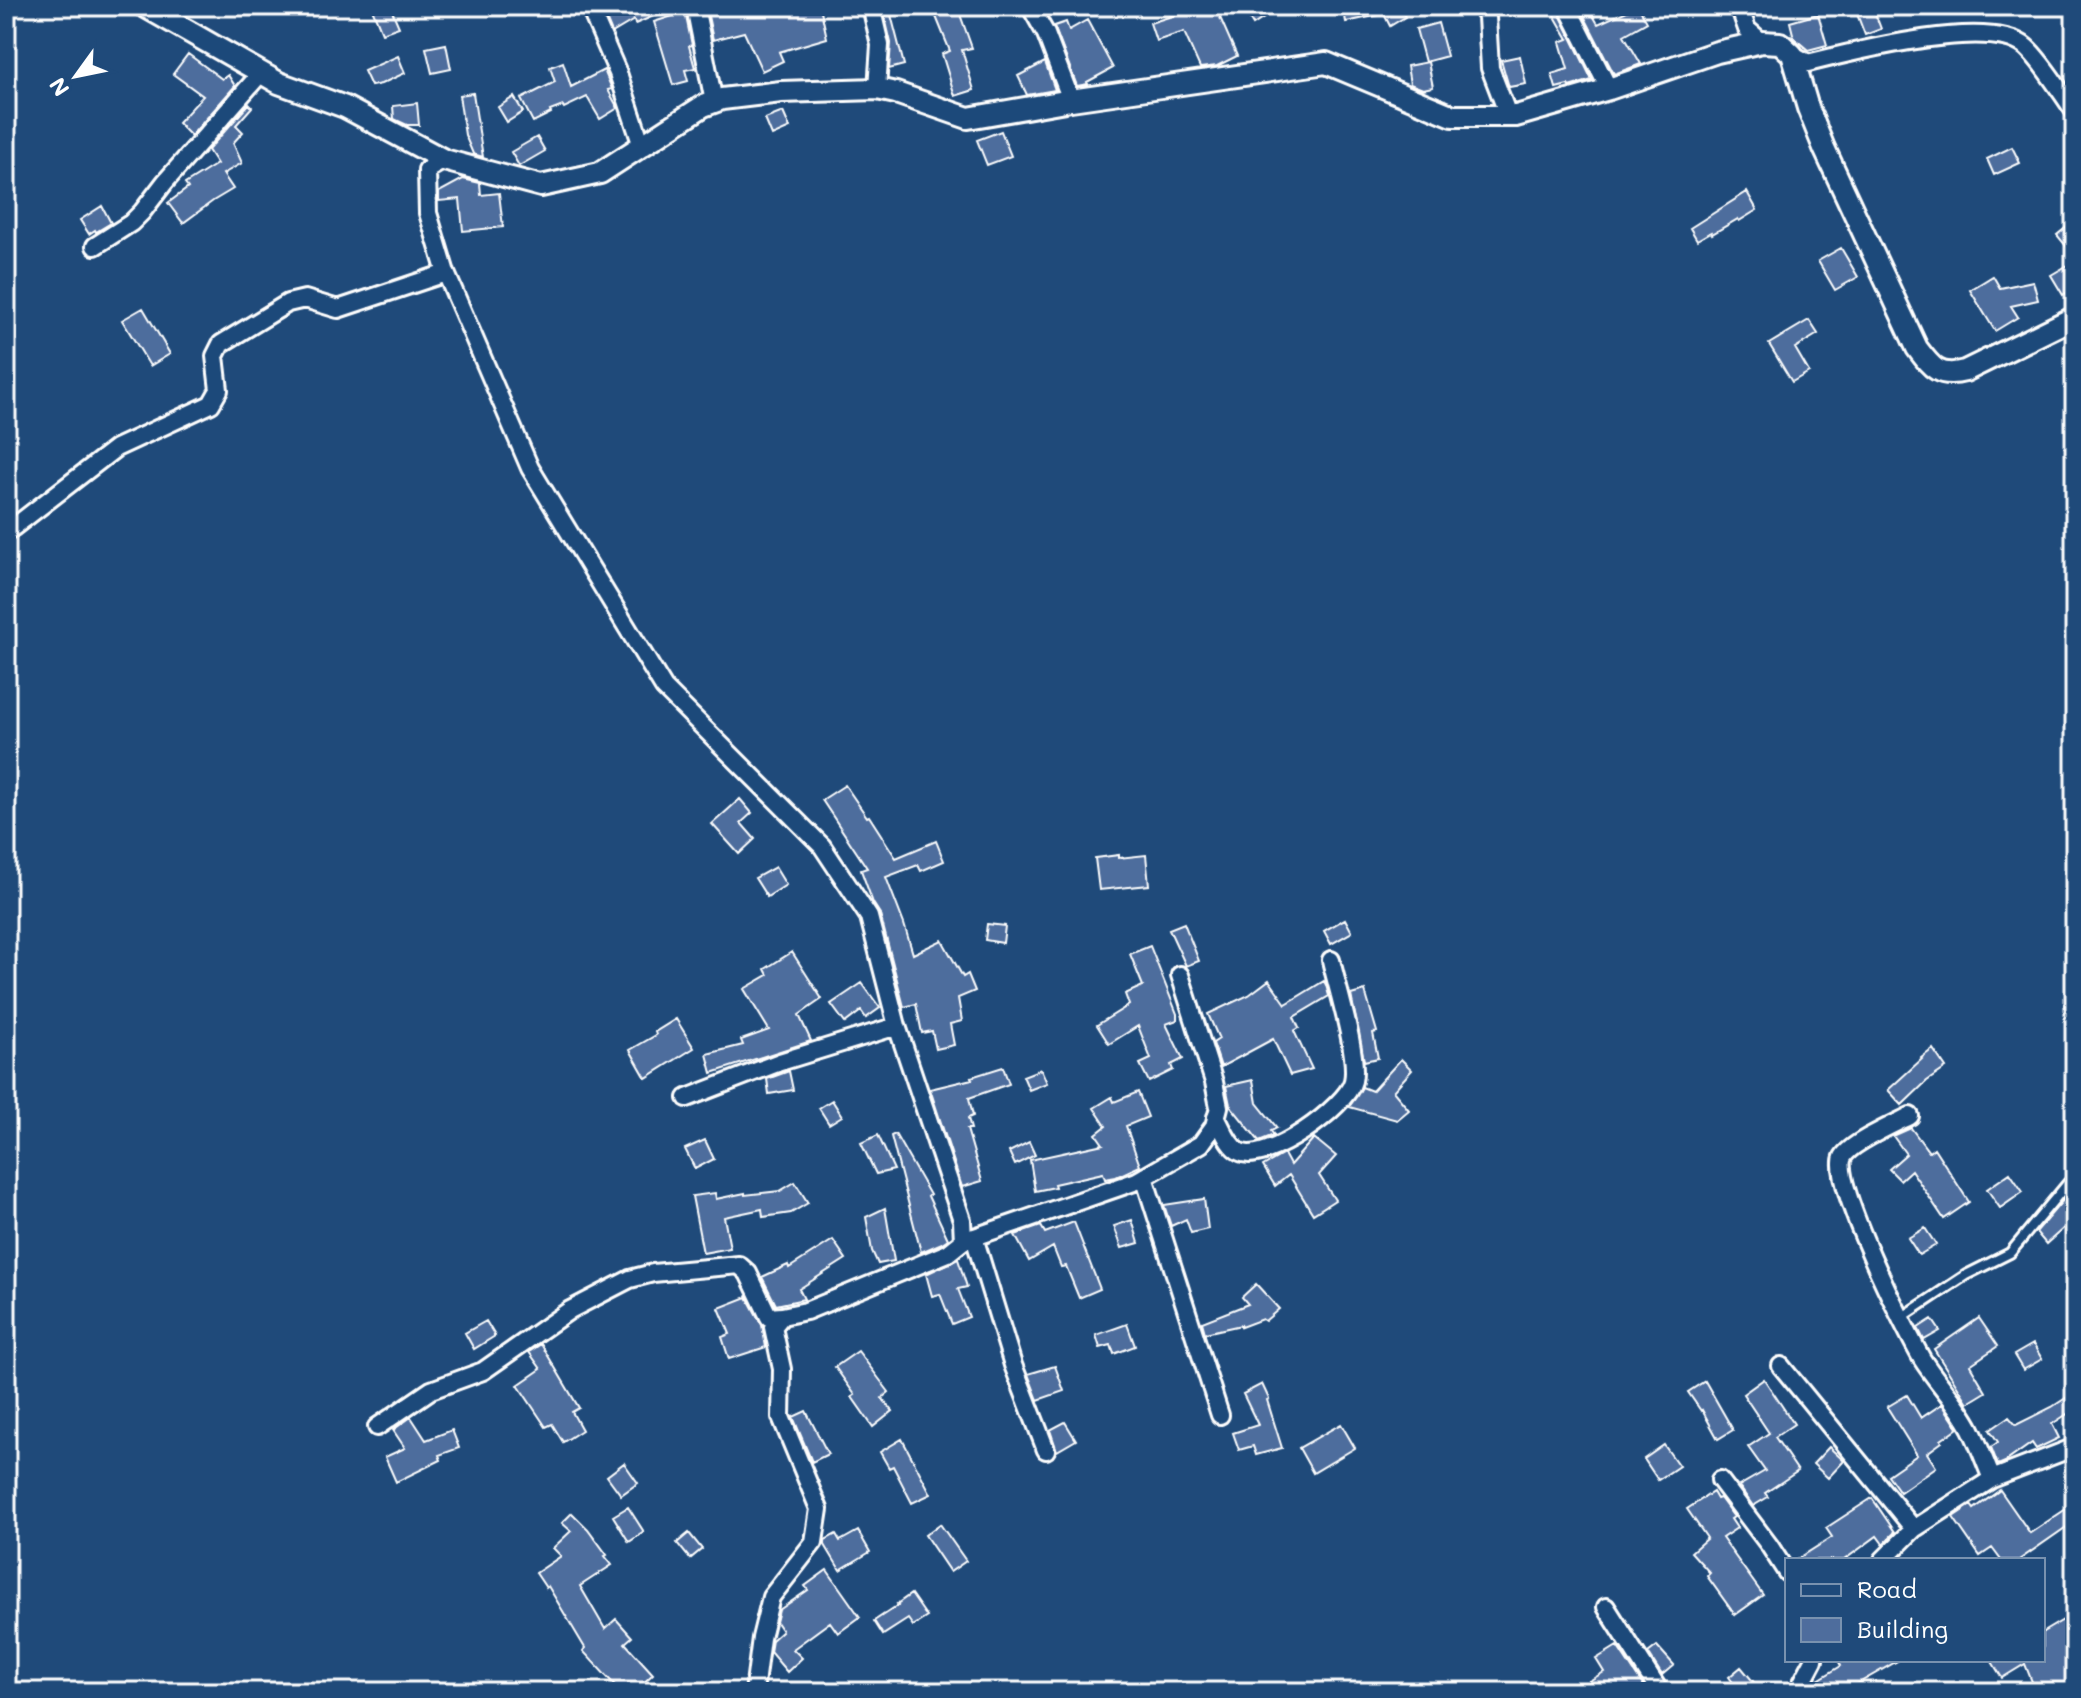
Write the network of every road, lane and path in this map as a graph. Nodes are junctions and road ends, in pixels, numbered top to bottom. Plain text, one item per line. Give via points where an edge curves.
1 (144, 6) edge
2 (589, 6) edge
3 (695, 6) edge
4 (871, 6) edge
5 (1483, 6) edge
6 (1567, 6) edge
7 (1739, 6) edge
8 (1031, 7) edge
9 (1762, 42) junction
10 (1792, 54) junction
11 (261, 73) junction
12 (877, 89) junction
13 (1609, 89) junction
14 (1071, 100) junction
15 (714, 102) junction
16 (2075, 112) edge
17 (1508, 115) junction
18 (642, 146) junction
19 (444, 160) junction
20 (95, 246) dead end
21 (446, 273) junction
22 (2075, 317) edge
23 (6, 533) edge
24 (1331, 960) dead end
25 (1180, 975) dead end
26 (897, 1026) junction
27 (687, 1098) dead end
28 (1910, 1116) dead end
29 (1216, 1117) junction
30 (1144, 1177) junction
31 (2068, 1183) dead end
32 (969, 1239) junction
33 (782, 1316) junction
34 (1901, 1318) junction
35 (1781, 1366) dead end
36 (1220, 1415) dead end
37 (377, 1427) dead end
38 (2075, 1447) edge
39 (1046, 1450) dead end
40 (1992, 1479) junction
41 (1720, 1480) dead end
42 (1914, 1529) junction
43 (1885, 1558) edge
44 (1785, 1570) edge
45 (1606, 1607) dead end
46 (1813, 1662) edge
47 (754, 1692) edge
48 (1660, 1692) edge
49 (1797, 1692) edge

1 - 11 street
2 - 18 street
3 - 15 street
4 - 12 street via 880,45
5 - 17 street via 1490,68
6 - 13 street
7 - 9 street via 1747,29
8 - 14 street
9 - 10 street via 1780,43
9 - 13 street
10 - 16 street via 1808,63 1922,38 2010,38 2026,47
10 - 22 street via 1824,148 1929,364 1941,373 1965,371
11 - 19 street via 345,107
11 - 20 street via 142,212
12 - 14 street via 968,118
12 - 15 street via 781,92
13 - 17 street
14 - 17 street via 1326,63 1453,116
15 - 18 street
18 - 19 street via 600,173 541,186
19 - 21 street via 427,170 428,213
21 - 23 street via 338,309 305,299 288,303 221,344 215,356 219,390 211,404 116,448
21 - 26 street via 530,468 664,688 822,846 869,917
24 - 29 street via 1354,1064 1347,1093 1301,1133 1262,1153 1239,1152
25 - 29 street via 1214,1082
26 - 27 street
26 - 32 street
28 - 34 street via 1866,1138 1841,1161 1875,1267
29 - 30 street via 1201,1144
30 - 32 street
30 - 36 street
31 - 34 lane via 2010,1253
32 - 33 street via 948,1253
32 - 39 street
33 - 37 street via 769,1317 739,1265 630,1279 570,1310 483,1371 431,1390
33 - 47 street via 773,1327 782,1369 781,1417 819,1509 814,1542 771,1597
34 - 40 street via 1971,1429
35 - 42 street
38 - 40 street
40 - 42 street
41 - 44 street
42 - 43 street
45 - 48 street
46 - 49 street

